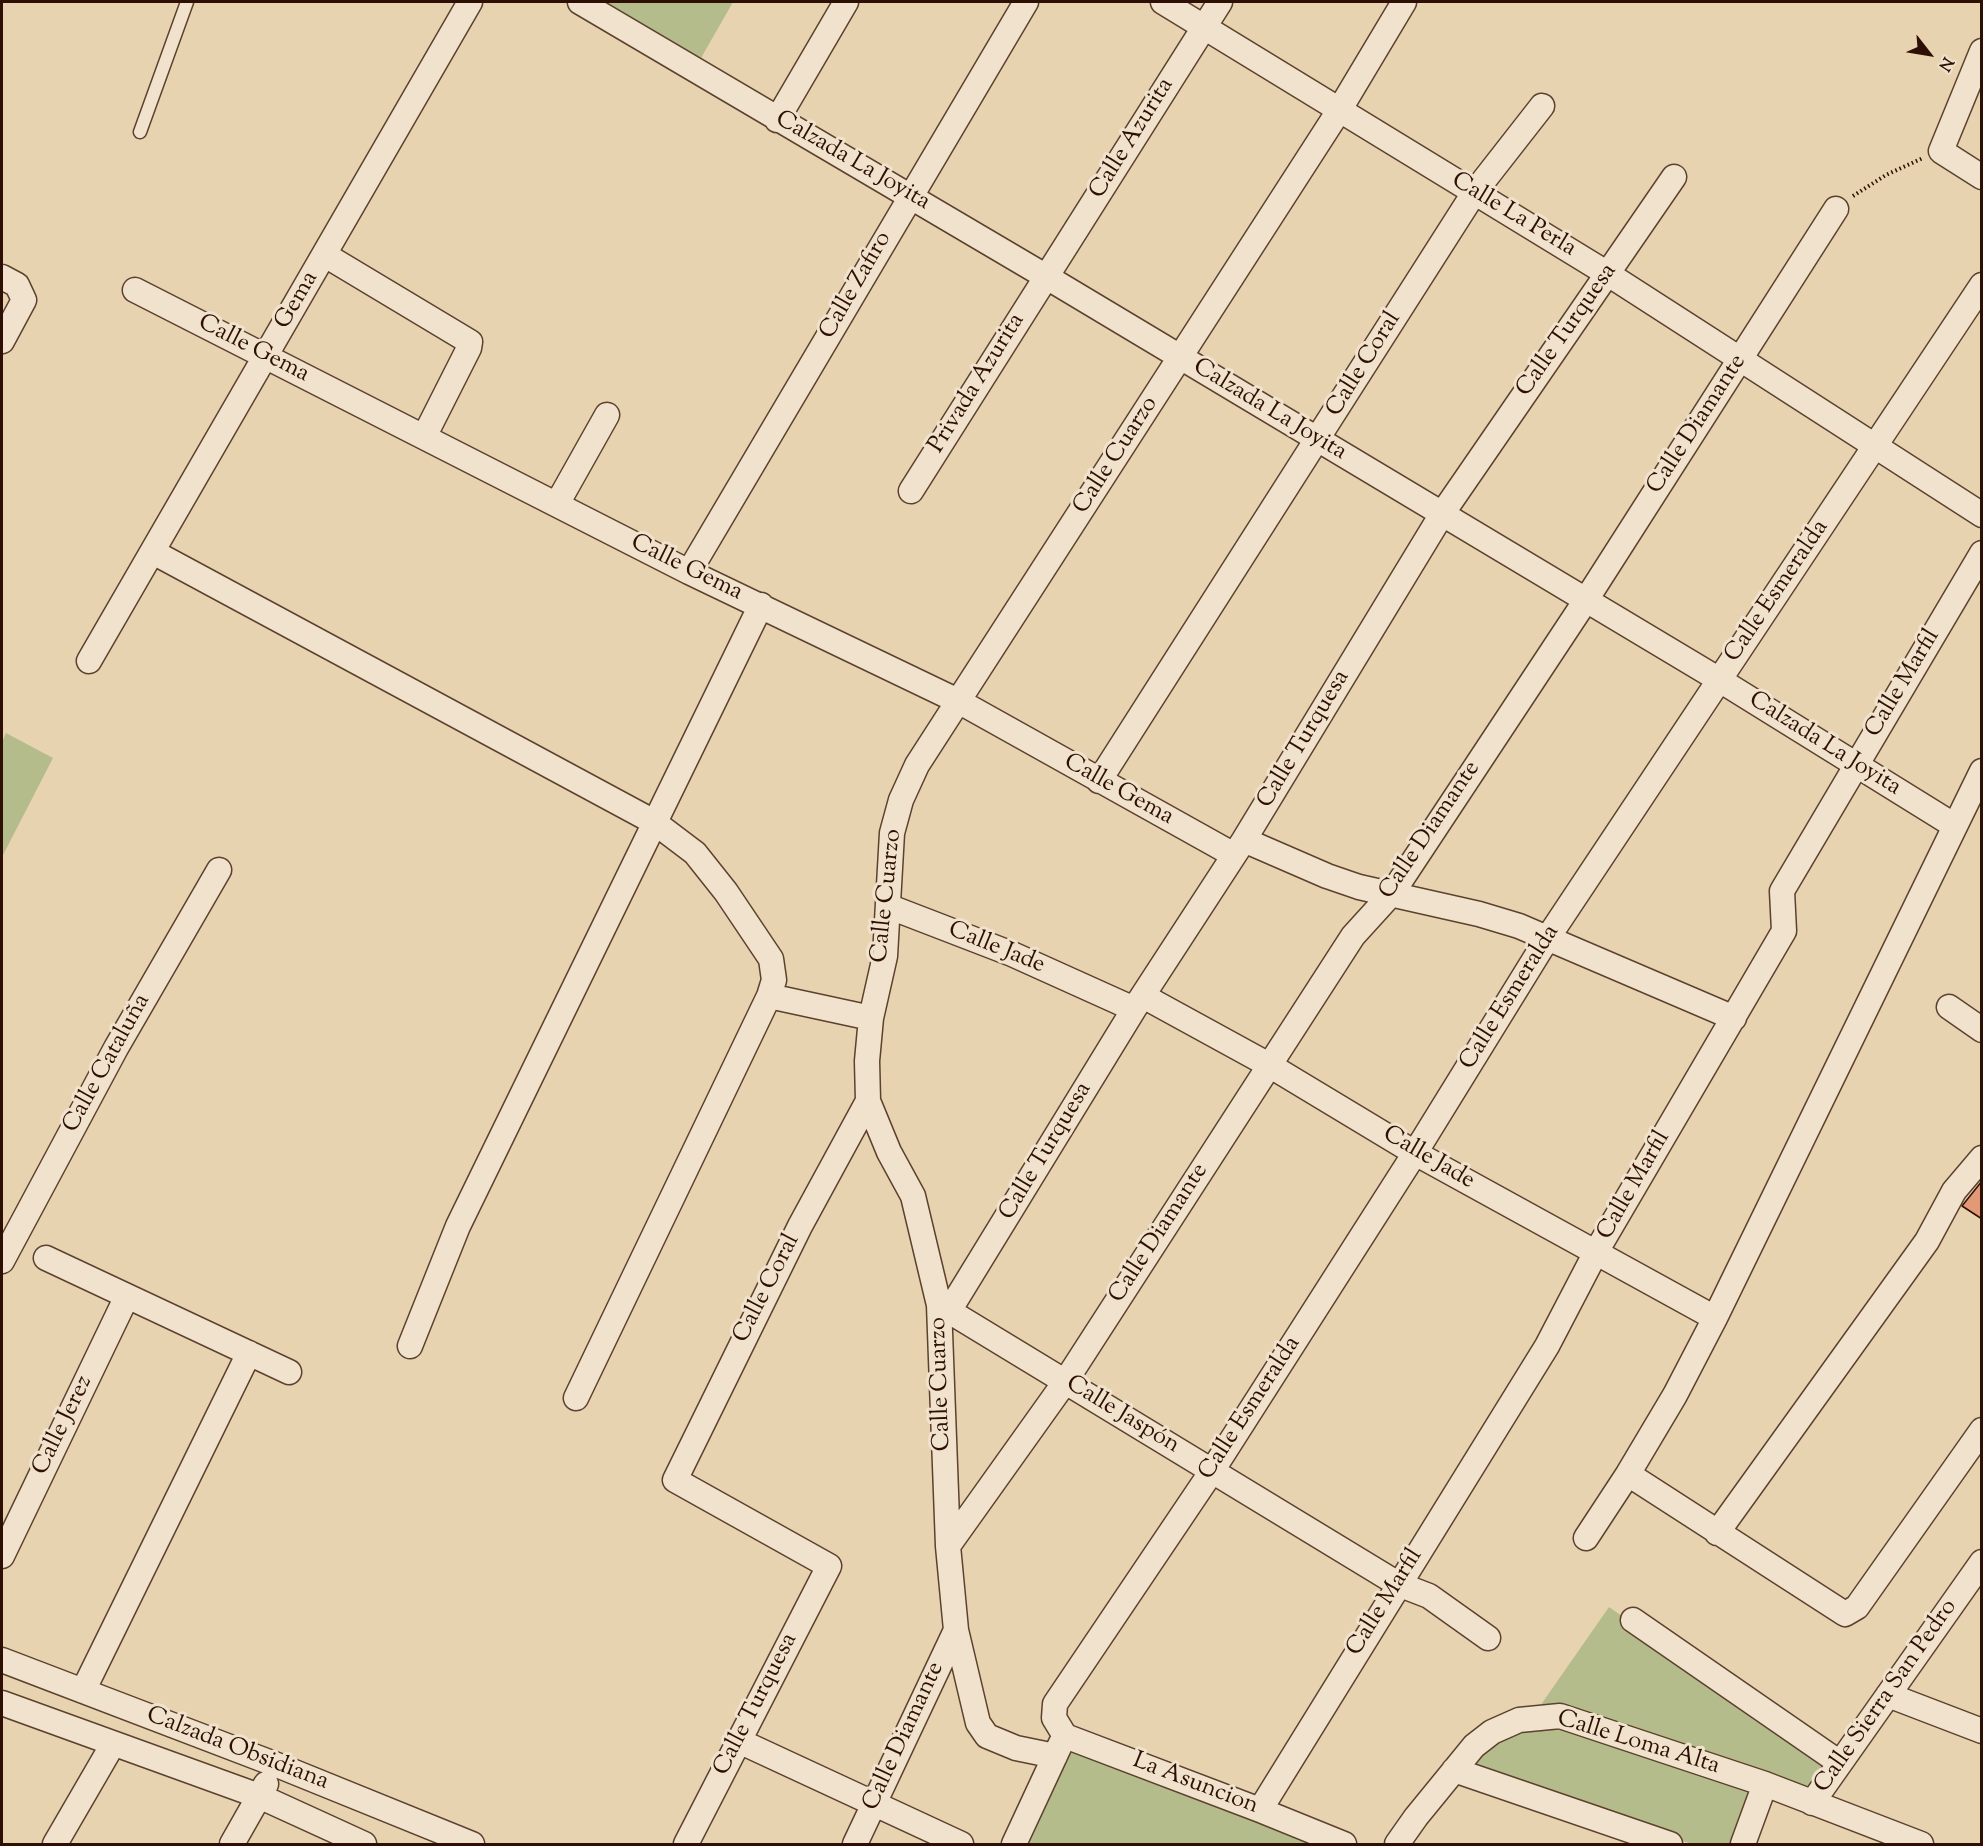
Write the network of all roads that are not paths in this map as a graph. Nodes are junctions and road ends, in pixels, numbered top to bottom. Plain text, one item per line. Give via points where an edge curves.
1 (187, 2) edge
2 (470, 2) edge
3 (580, 2) edge
4 (846, 2) edge
5 (1026, 2) edge
6 (1163, 2) edge
7 (1220, 2) edge
8 (1404, 2) edge
9 (1204, 27) junction
10 (1982, 51) edge
11 (1542, 106) dead end
12 (1340, 109) junction
13 (777, 120) junction
14 (140, 132) dead end
15 (1674, 177) dead end
16 (1982, 177) edge
17 (1474, 193) junction
18 (910, 196) junction
19 (1836, 209) road end
20 (324, 255) junction
21 (1608, 274) junction
22 (1045, 276) junction
23 (2, 277) edge
24 (1982, 285) edge
25 (135, 290) dead end
26 (2, 341) edge
27 (266, 357) junction
28 (1180, 357) junction
29 (1741, 358) junction
30 (607, 415) dead end
31 (424, 436) junction
32 (1317, 440) junction
33 (1877, 446) junction
34 (911, 491) dead end
35 (557, 504) junction
36 (1442, 514) junction
37 (1982, 515) edge
38 (153, 552) junction
39 (1982, 553) edge
40 (689, 572) junction
41 (1586, 600) junction
42 (761, 604) junction
43 (89, 661) dead end
44 (1718, 680) junction
45 (960, 702) junction
46 (1857, 764) junction
47 (1982, 771) edge
48 (1099, 781) junction
49 (654, 822) junction
50 (1955, 826) junction
51 (1239, 847) junction
52 (219, 870) dead end
53 (1393, 892) junction
54 (890, 907) junction
55 (1548, 939) junction
56 (770, 996) junction
57 (1139, 1003) junction
58 (1949, 1007) dead end
59 (871, 1018) junction
60 (1734, 1018) junction
61 (1982, 1030) edge
62 (1269, 1065) junction
63 (868, 1101) junction
64 (1415, 1153) junction
65 (1982, 1158) edge
66 (1596, 1252) junction
67 (46, 1258) dead end
68 (2, 1261) edge
69 (127, 1296) junction
70 (944, 1308) junction
71 (1715, 1318) junction
72 (410, 1346) dead end
73 (249, 1353) junction
74 (289, 1372) dead end
75 (1065, 1382) junction
76 (576, 1398) dead end
77 (1982, 1430) edge
78 (1212, 1471) junction
79 (1628, 1474) junction
80 (1717, 1533) junction
81 (1586, 1538) dead end
82 (948, 1546) junction
83 (2, 1556) edge
84 (1982, 1563) edge
85 (829, 1566) joint
86 (1398, 1584) junction
87 (1633, 1620) dead end
88 (956, 1630) junction
89 (1488, 1638) dead end
90 (2, 1660) edge
91 (83, 1691) junction
92 (1888, 1695) junction
93 (2, 1703) edge
94 (1982, 1731) edge
95 (1058, 1737) junction
96 (739, 1741) junction
97 (113, 1744) junction
98 (1840, 1762) junction
99 (277, 1765) junction
100 (1454, 1770) junction
101 (1765, 1785) junction
102 (259, 1796) junction
103 (874, 1803) junction
104 (1812, 1803) junction
105 (1260, 1810) junction
106 (1889, 1839) edge
107 (55, 1845) edge
108 (232, 1845) edge
109 (364, 1845) edge
110 (472, 1845) edge
111 (686, 1845) edge
112 (855, 1845) edge
113 (961, 1845) edge
114 (1014, 1845) edge
115 (1344, 1845) edge
116 (1397, 1845) edge
117 (1670, 1845) edge
118 (1743, 1845) edge
119 (1921, 1845) edge

1 - 14 lane
2 - 20 street, Gema
3 - 13 street, Calzada La Joyita
4 - 13 street
5 - 18 street, Calle Zafiro
6 - 9 street, Calle La Perla
7 - 9 street, Calle Azurita
8 - 12 street, Calle Cuarzo
9 - 12 street, Calle La Perla
9 - 22 street, Calle Azurita
10 - 16 street via 1941,151
11 - 17 street, Calle Coral
12 - 17 street, Calle La Perla
12 - 28 street, Calle Cuarzo
13 - 18 street, Calzada La Joyita
15 - 21 street, Calle Turquesa
17 - 21 street, Calle La Perla
17 - 32 street, Calle Coral
18 - 22 street, Calzada La Joyita
18 - 40 street, Calle Zafiro
19 - 29 street, Calle Diamante
20 - 27 street, Gema
20 - 31 street via 470,342
21 - 29 street, Calle La Perla
21 - 36 street, Calle Turquesa
22 - 28 street, Calzada La Joyita
22 - 34 street, Privada Azurita
23 - 26 street via 17,285 24,300
24 - 33 street, Calle Esmeralda
25 - 27 street, Calle Gema
27 - 31 street, Calle Gema
27 - 38 street, Gema
28 - 32 street, Calzada La Joyita
28 - 45 street, Calle Cuarzo
29 - 33 street, Calle La Perla
29 - 41 street, Calle Diamante
30 - 35 street
31 - 35 street, Calle Gema
32 - 36 street, Calzada La Joyita
32 - 48 street, Calle Coral
33 - 37 street, Calle La Perla
33 - 44 street, Calle Esmeralda
35 - 40 street, Calle Gema
36 - 41 street, Calzada La Joyita
36 - 51 street, Calle Turquesa
38 - 43 street, Gema
38 - 49 street
39 - 46 street, Calle Marfil
40 - 42 street, Calle Gema
41 - 44 street, Calzada La Joyita
41 - 53 street, Calle Diamante
42 - 45 street, Calle Gema
42 - 49 street
44 - 46 street, Calzada La Joyita
44 - 55 street, Calle Esmeralda
45 - 48 street, Calle Gema
45 - 54 street, Calle Cuarzo via 917,765 901,800 892,833
46 - 50 street, Calzada La Joyita
46 - 60 street, Calle Marfil via 1782,891 1784,931
47 - 50 street
48 - 51 street, Calle Gema
49 - 56 street via 695,853 765,948 774,980
49 - 72 street via 458,1226
50 - 71 street
51 - 53 street, Calle Gema via 1359,887
51 - 57 street, Calle Turquesa
52 - 68 street, Calle Cataluña via 116,1047
53 - 55 street, Calle Gema via 1479,914
53 - 62 street, Calle Diamante via 1353,936
54 - 57 street, Calle Jade
54 - 59 street, Calle Cuarzo via 885,956
55 - 60 street, Calle Gema
55 - 64 street, Calle Esmeralda
56 - 59 street
56 - 76 street
57 - 62 street, Calle Jade
57 - 70 street, Calle Turquesa
58 - 61 street
59 - 63 street, Calle Cuarzo
60 - 66 street, Calle Marfil
62 - 64 street, Calle Jade
62 - 75 street, Calle Diamante
63 - 70 street, Calle Cuarzo via 913,1196
63 - 85 street, Calle Coral via 752,1320 675,1480
64 - 66 street, Calle Jade
64 - 78 street, Calle Esmeralda
65 - 80 street via 1954,1191 1927,1241
66 - 71 street, Calle Jade
66 - 86 street, Calle Marfil via 1547,1346
67 - 69 street
69 - 73 street
69 - 83 street, Calle Jerez
70 - 75 street, Calle Jaspón
70 - 82 street, Calle Cuarzo
71 - 79 street via 1676,1395
73 - 74 street
73 - 91 street
75 - 78 street, Calle Jaspón
75 - 82 street, Calle Diamante
77 - 80 street via 1851,1613 1845,1614
78 - 86 street, Calle Jaspón
78 - 95 street, Calle Esmeralda via 1055,1704
79 - 80 street
79 - 81 street
82 - 88 street, Calle Cuarzo
84 - 92 street, Calle Sierra San Pedro
85 - 96 street, Calle Turquesa
86 - 89 street, Calle Jaspón via 1429,1596
86 - 105 street, Calle Marfil
87 - 98 street
88 - 95 street, Calle Cuarzo via 978,1723 987,1736 1016,1748
88 - 103 street, Calle Diamante
90 - 91 street, Calzada Obsidiana
91 - 99 street, Calzada Obsidiana
92 - 94 street
92 - 98 street, Calle Sierra San Pedro
93 - 97 street, Calzada Obsidiana
95 - 105 street, La Asuncion
95 - 114 street, Calle Esmeralda
96 - 103 street
96 - 111 street, Calle Turquesa
97 - 102 street, Calzada Obsidiana
97 - 107 street
98 - 104 street, Calle Sierra San Pedro
99 - 102 street
99 - 110 street, Calzada Obsidiana
100 - 101 street, Calle Loma Alta via 1492,1732 1519,1720 1560,1716
100 - 116 street, Calle Loma Alta
100 - 117 street
101 - 104 street, Calle Loma Alta
101 - 118 street
102 - 108 street
102 - 109 street, Calzada Obsidiana
103 - 112 street, Calle Diamante
103 - 113 street
104 - 106 street, Calle Loma Alta
105 - 115 street, La Asuncion
106 - 119 street, Calle Loma Alta

